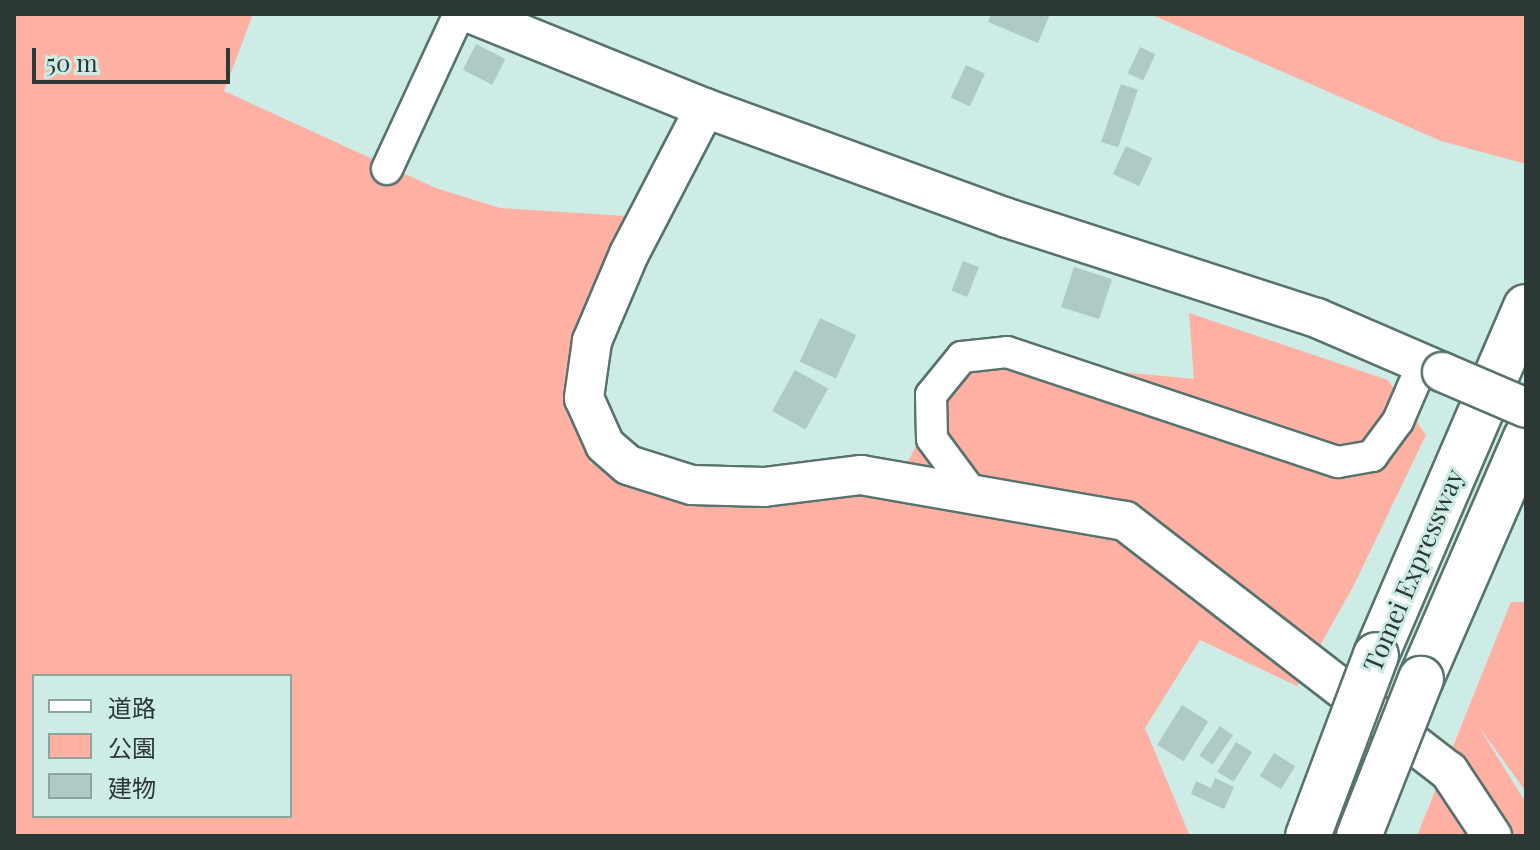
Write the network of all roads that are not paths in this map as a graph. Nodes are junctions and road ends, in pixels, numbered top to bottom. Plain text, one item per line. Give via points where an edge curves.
1 (459, 14) edge
2 (472, 14) edge
3 (705, 108) junction
4 (387, 169) dead end
5 (1526, 307) edge
6 (1433, 367) junction
7 (1526, 408) edge
8 (1526, 437) edge
9 (972, 493) junction
10 (1308, 836) edge
11 (1359, 836) edge
12 (1492, 836) edge

1 - 4 street
2 - 3 street
3 - 6 street via 1007,218 1317,318
3 - 9 street via 629,254 592,341 584,398 605,445 628,465 692,485 764,487 861,475
5 - 10 highway, Tomei Expressway, bridge via 1376,655
6 - 7 street, bridge
6 - 9 street via 1372,456 1338,462 1007,352 962,357 931,395 932,439
8 - 11 highway, Tomei Expressway, bridge
9 - 12 street via 1125,521 1449,771

